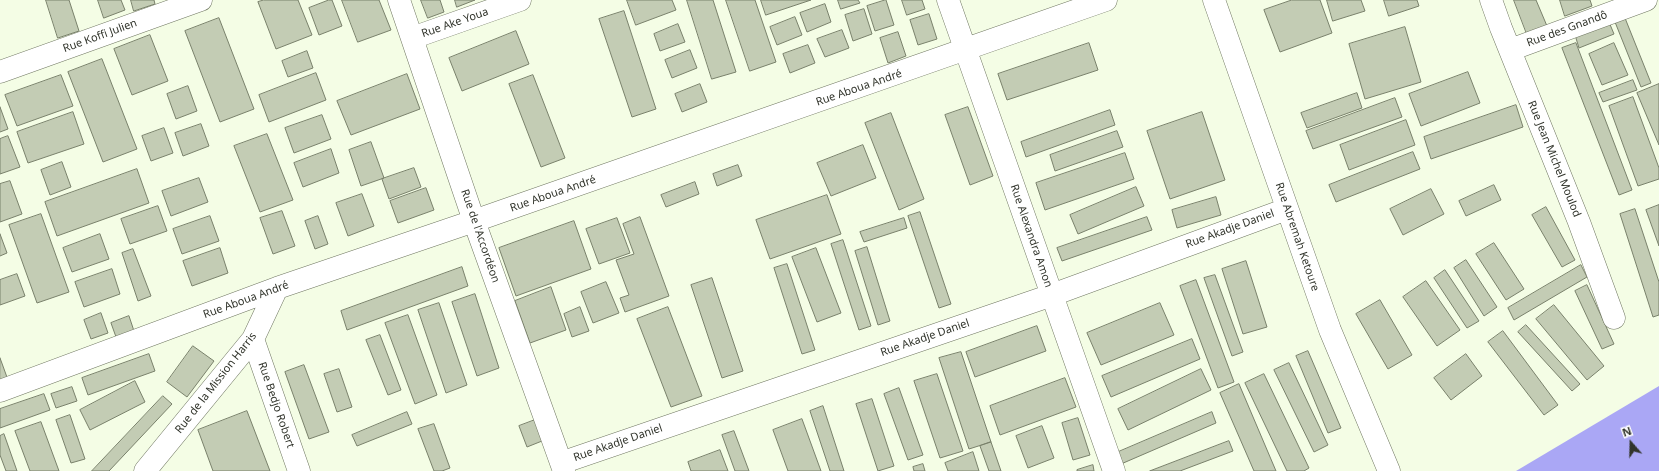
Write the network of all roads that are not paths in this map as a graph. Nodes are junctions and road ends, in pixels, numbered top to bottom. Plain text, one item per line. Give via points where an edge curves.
1 (201, 0) edge
2 (399, 0) edge
3 (520, 0) edge
4 (948, 0) edge
5 (1106, 0) edge
6 (1214, 0) edge
7 (1491, 0) edge
8 (1646, 0) edge
9 (412, 38) junction
10 (966, 50) junction
11 (1510, 50) junction
12 (0, 72) edge
13 (1287, 208) junction
14 (474, 221) junction
15 (277, 288) junction
16 (1052, 295) junction
17 (1614, 318) dead end
18 (253, 339) junction
19 (0, 391) edge
20 (562, 467) edge
21 (145, 471) edge
22 (299, 471) edge
23 (1114, 471) edge
24 (1389, 471) edge

1 - 12 street, Rue Koffi Julien
2 - 9 street, Rue de l'Accordéon
3 - 9 street, Rue Ake Youa
4 - 10 street, Rue Alexandra Amon
5 - 10 street, Rue Aboua André
6 - 13 street, Rue Abremah Ketoure
7 - 11 street, Rue Jean Michel Moulod
8 - 11 street, Rue des Gnandô
9 - 14 street, Rue de l'Accordéon
10 - 14 street, Rue Aboua André
10 - 16 street, Rue Alexandra Amon
11 - 17 street, Rue Jean Michel Moulod via 1579,222
13 - 16 street, Rue Akadje Daniel
13 - 24 street, Rue Abremah Ketoure via 1330,330
14 - 15 street, Rue Aboua André
14 - 20 street, Rue de l'Accordéon
15 - 18 street, Rue de la Mission Harris
15 - 19 street, Rue Aboua André
16 - 20 street, Rue Akadje Daniel
16 - 23 street, Rue Alexandra Amon
18 - 21 street, Rue de la Mission Harris
18 - 22 street, Rue Bedjo Robert

